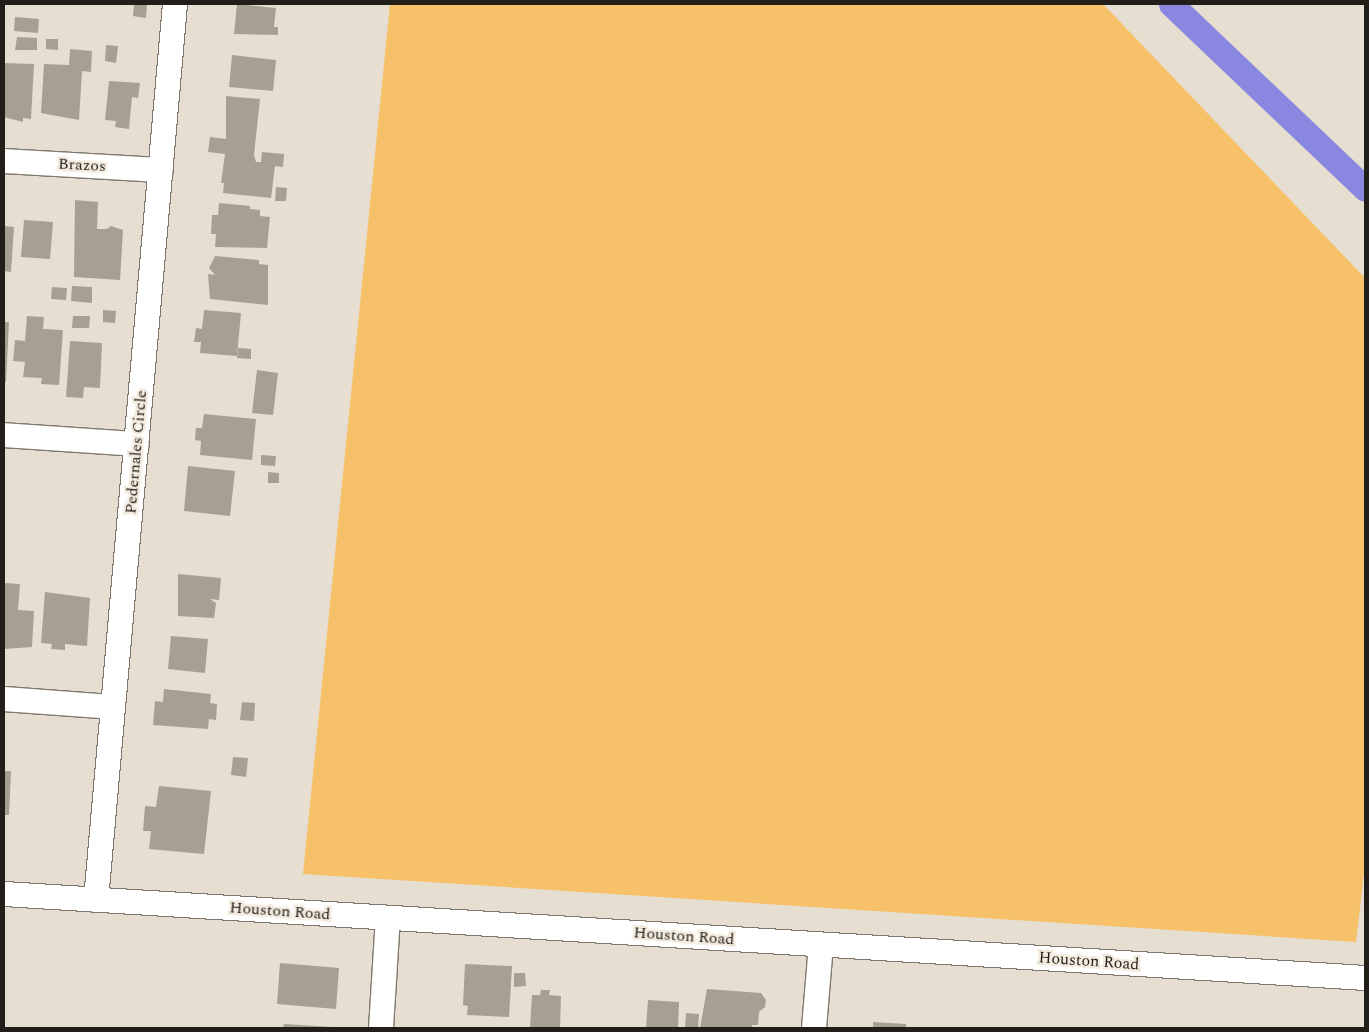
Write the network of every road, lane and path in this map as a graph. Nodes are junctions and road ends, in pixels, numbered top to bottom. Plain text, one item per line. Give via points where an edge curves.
1 (175, 4) edge
2 (4, 161) edge
3 (161, 170) junction
4 (4, 435) edge
5 (136, 444) junction
6 (4, 699) edge
7 (113, 707) junction
8 (4, 894) edge
9 (96, 900) junction
10 (388, 918) junction
11 (821, 944) junction
12 (1365, 978) edge
13 (381, 1028) edge
14 (814, 1028) edge

1 - 3 street, Pedernales Circle
2 - 3 street, Brazos
3 - 5 street, Pedernales Circle
4 - 5 street
5 - 7 street, Pedernales Circle
6 - 7 street
7 - 9 street, Pedernales Circle
8 - 9 street, Houston Road
9 - 10 street, Houston Road
10 - 11 street, Houston Road
10 - 13 street
11 - 12 street, Houston Road
11 - 14 street

